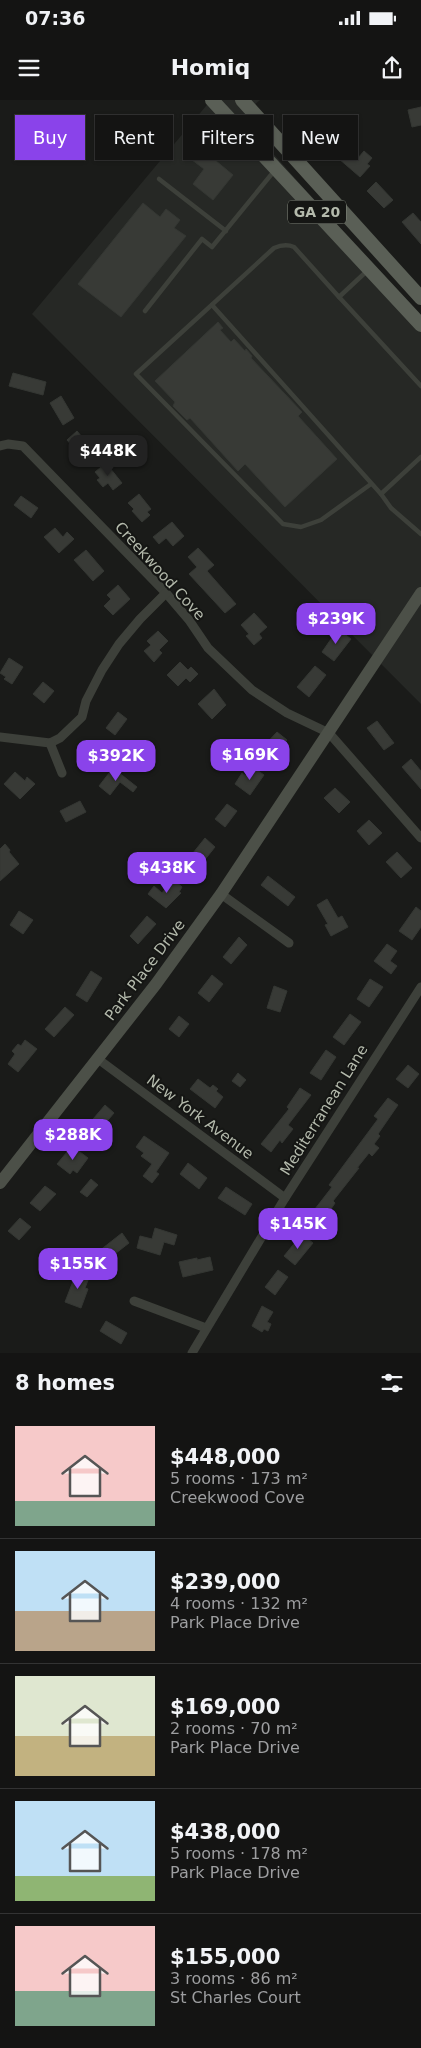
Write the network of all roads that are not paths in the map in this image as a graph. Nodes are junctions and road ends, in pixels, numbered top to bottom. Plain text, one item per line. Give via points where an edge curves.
1 (212, 100) edge
2 (242, 100) edge
3 (276, 169) junction
4 (159, 179) dead end
5 (226, 231) junction
6 (369, 269) junction
7 (339, 297) junction
8 (421, 298) edge
9 (212, 305) junction
10 (145, 311) dead end
11 (421, 326) edge
12 (421, 386) edge
13 (0, 446) edge
14 (421, 457) edge
15 (371, 484) junction
16 (381, 494) junction
17 (421, 534) edge
18 (166, 593) junction
19 (421, 593) edge
20 (329, 733) junction
21 (0, 737) edge
22 (50, 743) junction
23 (62, 773) dead end
24 (421, 838) edge
25 (221, 894) junction
26 (289, 943) dead end
27 (421, 987) edge
28 (98, 1059) junction
29 (0, 1184) edge
30 (285, 1198) junction
31 (134, 1301) dead end
32 (206, 1328) junction
33 (192, 1353) edge

1 - 3 main road, GA 20
2 - 8 main road, GA 20
3 - 5 lane
3 - 6 main road, GA 20
4 - 5 lane
5 - 10 lane via 212,247 202,240
6 - 7 lane
6 - 11 main road, GA 20
7 - 9 lane via 289,244 274,248
7 - 12 lane
9 - 15 lane
9 - 15 lane via 136,374 283,524 302,527 321,520
13 - 18 street, Creekwood Cove via 23,446
14 - 16 lane
15 - 16 lane
16 - 17 lane via 391,508
18 - 20 street, Creekwood Cove via 190,620 208,648 252,690 287,713
18 - 22 street via 119,644 86,701 82,717
19 - 20 street, Park Place Drive
20 - 24 street
20 - 25 street, Park Place Drive
21 - 22 street
22 - 23 street
25 - 26 street
25 - 28 street, Park Place Drive
27 - 30 street, Mediterranean Lane
28 - 29 street, Park Place Drive
28 - 30 street, New York Avenue
30 - 32 street, Mediterranean Lane
31 - 32 street
32 - 33 street, Mediterranean Lane

